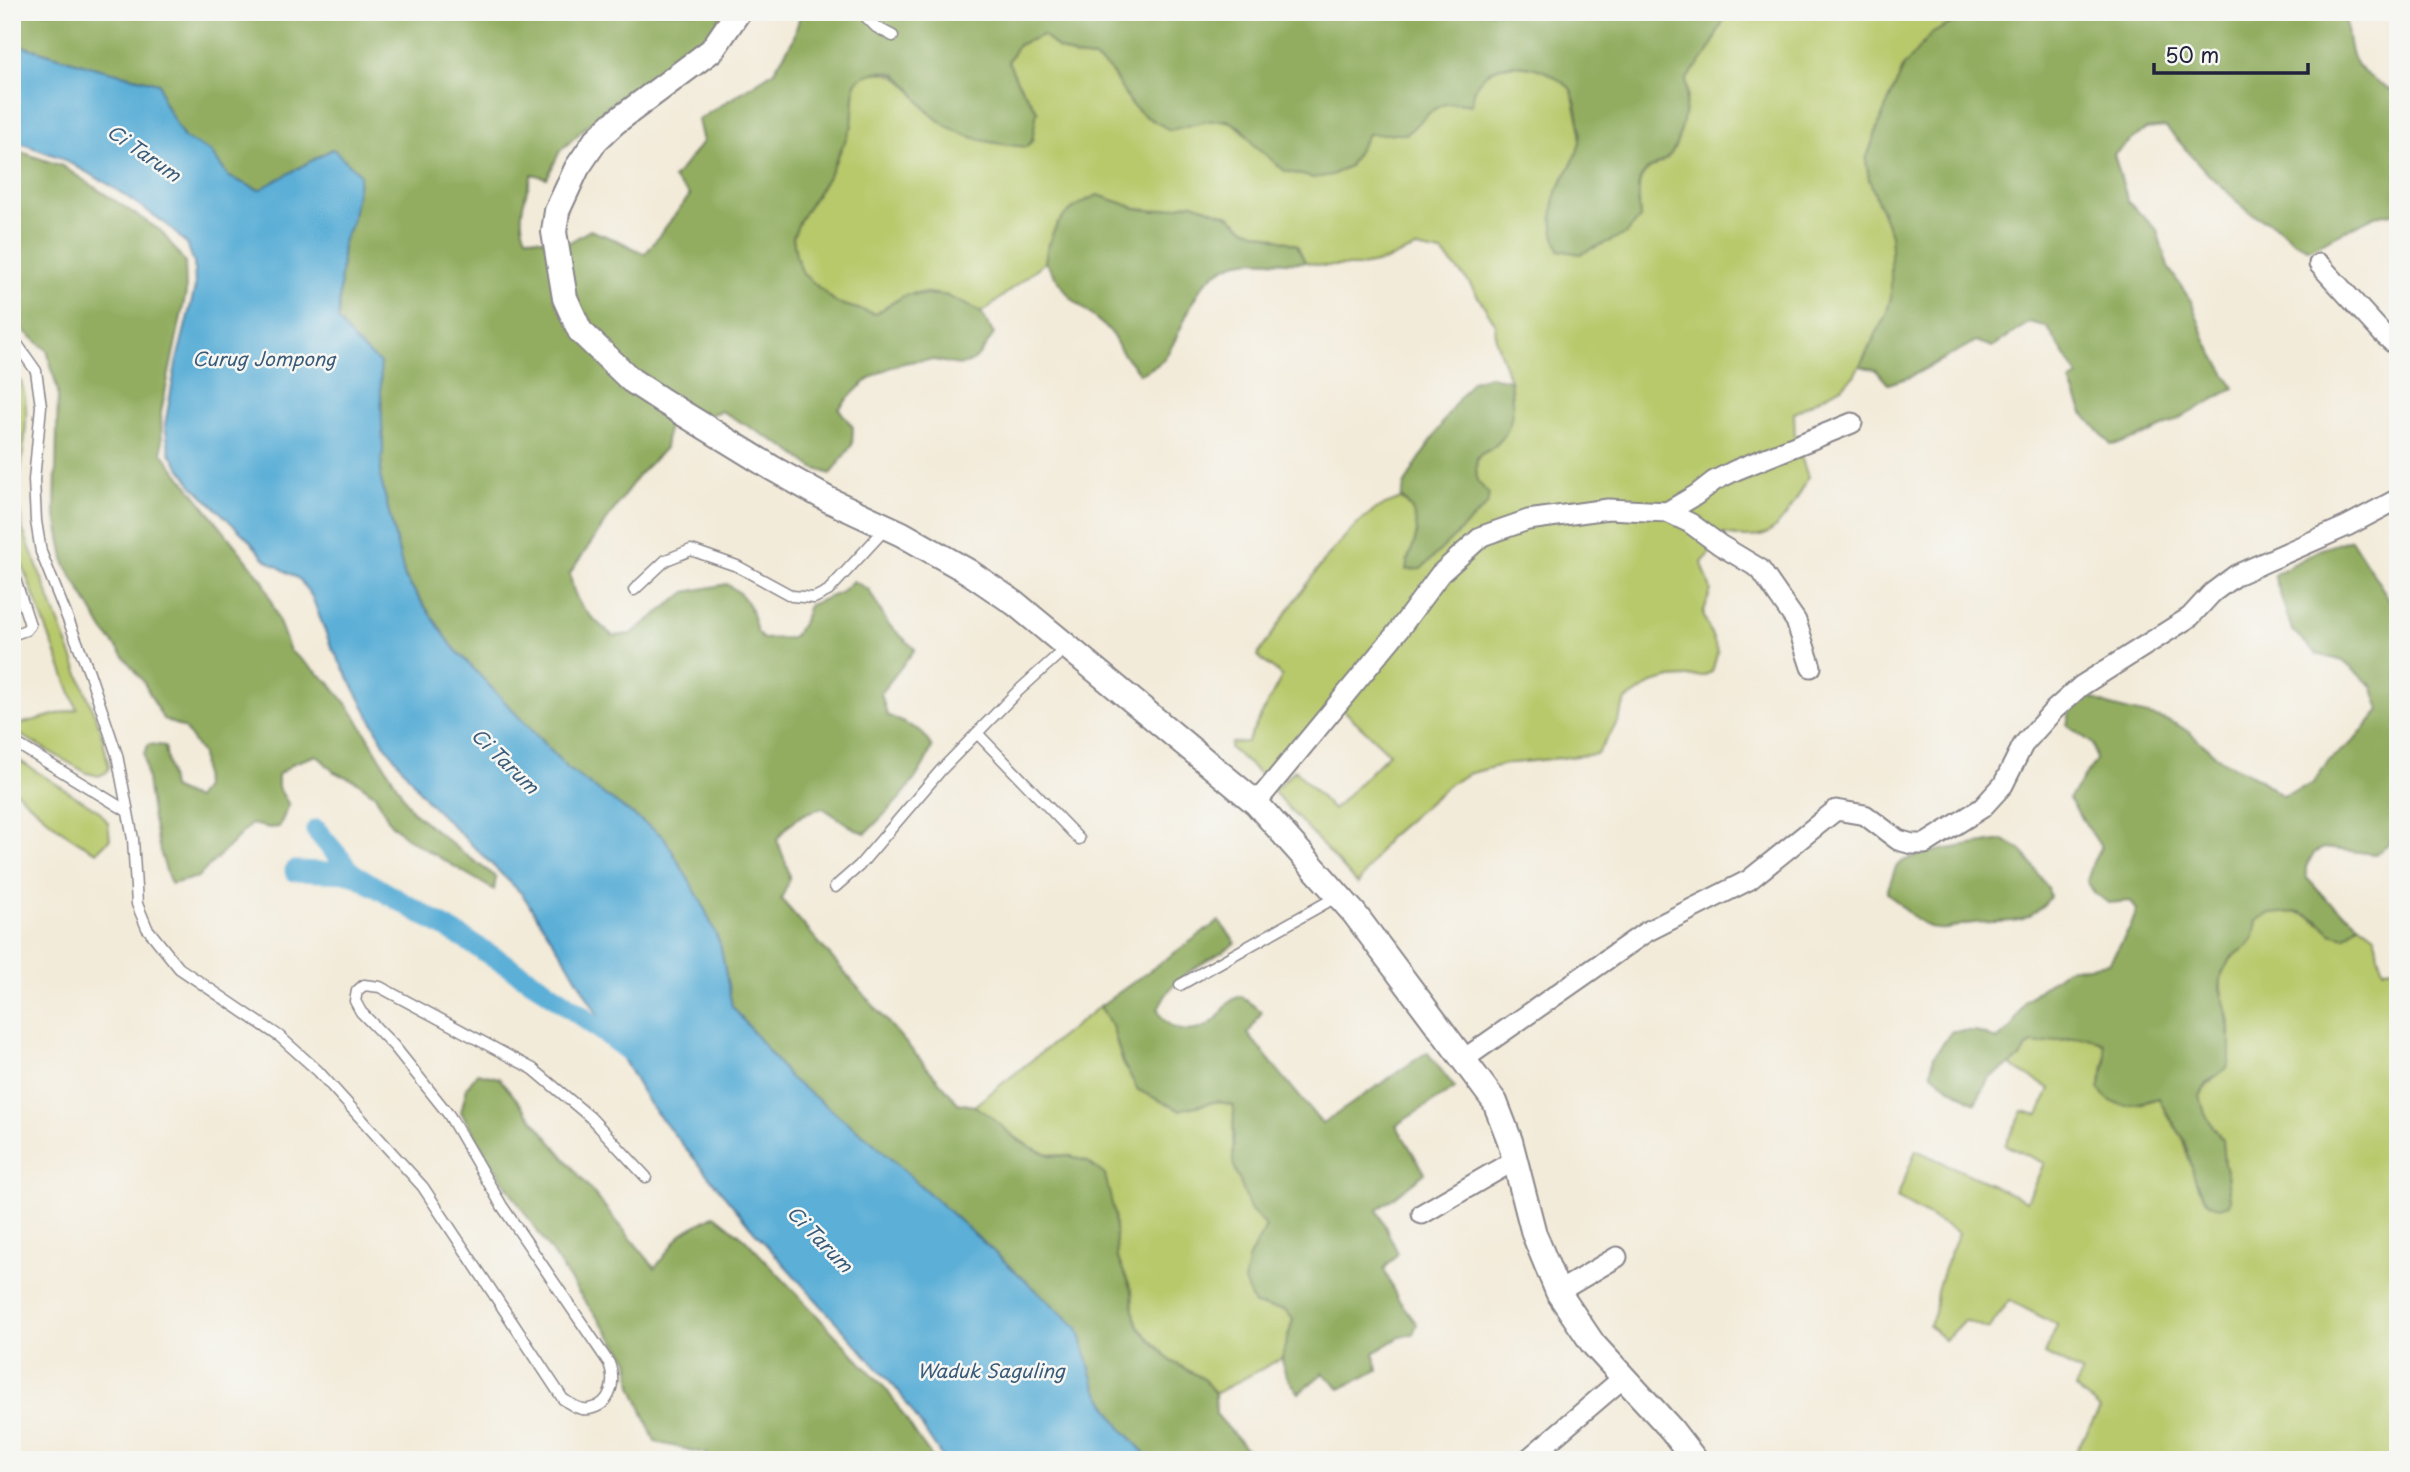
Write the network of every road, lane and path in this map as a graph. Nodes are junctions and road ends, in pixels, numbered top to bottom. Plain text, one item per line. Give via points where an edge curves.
1 (738, 12) edge
2 (861, 12) edge
3 (893, 36) dead end
4 (2319, 264) dead end
5 (12, 341) edge
6 (2398, 347) edge
7 (1852, 423) dead end
8 (2398, 499) edge
9 (1667, 512) junction
10 (887, 527) junction
11 (12, 570) edge
12 (634, 590) dead end
13 (12, 635) edge
14 (1065, 644) junction
15 (1811, 667) dead end
16 (977, 733) junction
17 (12, 741) edge
18 (1256, 803) junction
19 (127, 811) junction
20 (1079, 839) dead end
21 (835, 887) dead end
22 (1338, 896) junction
23 (1180, 985) dead end
24 (1464, 1059) junction
25 (1515, 1160) junction
26 (646, 1177) dead end
27 (1422, 1214) dead end
28 (1617, 1257) dead end
29 (1558, 1292) junction
30 (1623, 1378) junction
31 (1527, 1460) edge
32 (1695, 1460) edge

1 - 10 street via 712,50 614,123 577,168 557,211 554,232 565,298 580,331 631,380 772,468
2 - 3 lane
4 - 6 street
5 - 19 lane via 36,371 41,406 34,480 41,552 117,755
7 - 9 street via 1736,470
8 - 24 street via 2236,575 2190,617 2081,686 2023,745 2003,785 1982,808 1925,844 1898,840 1864,815 1836,810 1749,880 1646,932
9 - 15 street via 1760,569 1796,621
9 - 18 street via 1608,509 1567,514 1528,520 1482,536 1440,574
10 - 12 lane via 828,591 814,598 792,596 737,566 691,550 666,559
10 - 14 street via 970,572
11 - 13 lane via 30,625
14 - 16 lane
14 - 18 street
16 - 20 lane
16 - 21 lane
17 - 19 lane
18 - 22 street
19 - 26 lane via 137,904 147,928 179,968 279,1036 362,1119 423,1187 563,1399 581,1409 603,1401 612,1389 609,1363 502,1206 449,1115 361,1012 355,1002 357,992 364,985 380,987 533,1069 590,1116
22 - 23 lane
22 - 24 street
24 - 25 street via 1495,1102
25 - 27 street
25 - 29 street via 1534,1234
28 - 29 street
29 - 30 street
30 - 31 street
30 - 32 street

